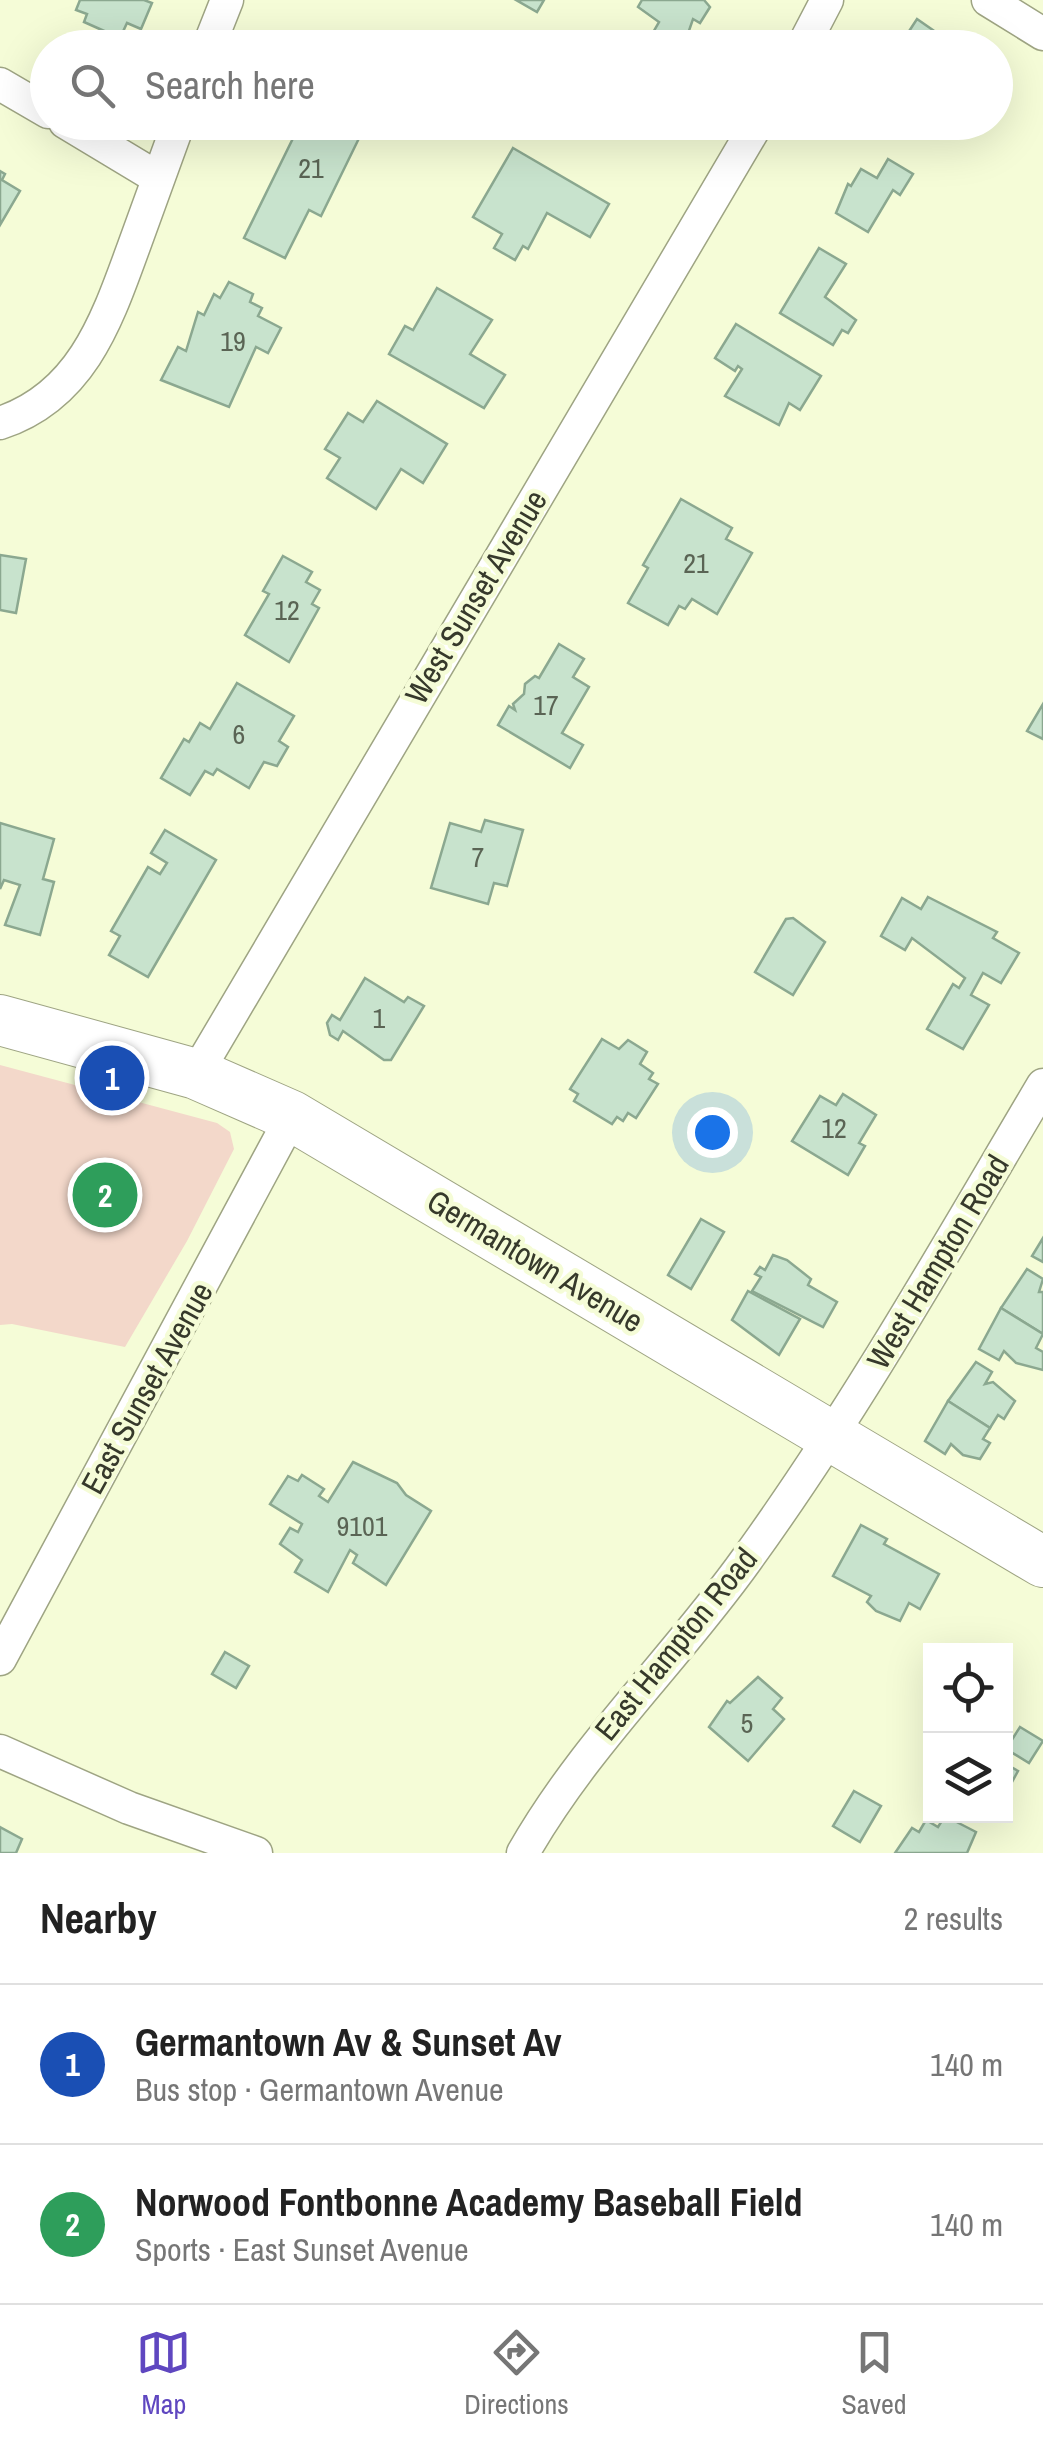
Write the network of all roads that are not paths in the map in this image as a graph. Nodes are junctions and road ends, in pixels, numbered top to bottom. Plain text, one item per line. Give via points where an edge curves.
1 (227, 0) edge
2 (827, 0) edge
3 (988, 0) edge
4 (215, 30) edge
5 (811, 30) edge
6 (1043, 34) edge
7 (0, 84) edge
8 (30, 102) edge
9 (96, 140) edge
10 (173, 140) edge
11 (747, 140) edge
12 (158, 178) junction
13 (0, 424) edge
14 (0, 1020) edge
15 (196, 1074) junction
16 (1043, 1084) edge
17 (292, 1116) junction
18 (831, 1437) junction
19 (1043, 1562) edge
20 (0, 1659) edge
21 (0, 1751) edge
22 (256, 1853) edge
23 (523, 1853) edge

1 - 4 street
2 - 5 street
3 - 6 street
7 - 8 street
9 - 12 street
10 - 12 street
11 - 15 street, West Sunset Avenue
12 - 13 street via 86,358 51,396
14 - 15 main road, Germantown Avenue
15 - 17 main road, Germantown Avenue
16 - 18 street, West Hampton Road
17 - 18 main road, Germantown Avenue
17 - 20 street, East Sunset Avenue
18 - 19 main road, Germantown Avenue
18 - 23 street, East Hampton Road via 728,1586 584,1758
21 - 22 street

